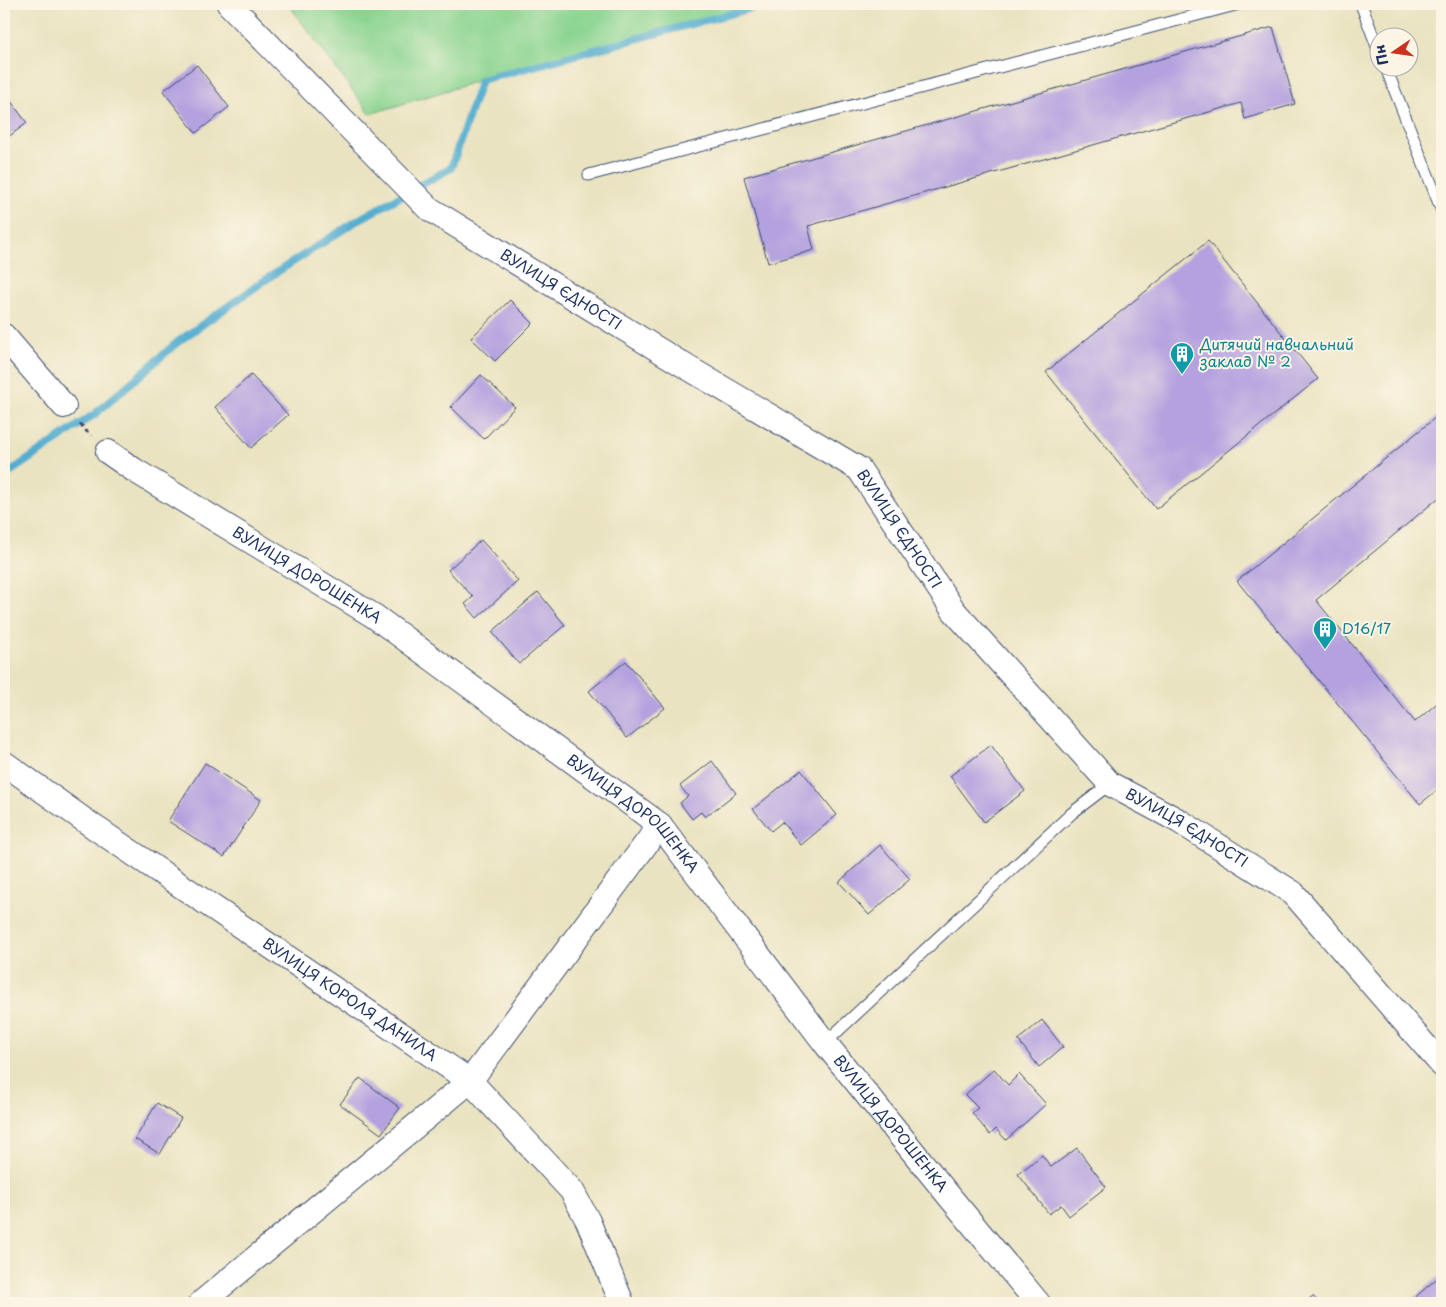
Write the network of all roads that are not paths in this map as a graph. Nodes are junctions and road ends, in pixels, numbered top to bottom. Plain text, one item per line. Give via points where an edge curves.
1 (229, 4) edge
2 (1240, 4) edge
3 (1361, 4) edge
4 (1370, 28) edge
5 (1390, 78) edge
6 (588, 175) dead end
7 (1442, 211) edge
8 (4, 336) edge
9 (64, 406) dead end
10 (108, 452) dead end
11 (4, 763) edge
12 (1110, 784) junction
13 (660, 824) junction
14 (825, 1043) junction
15 (1442, 1064) edge
16 (470, 1081) junction
17 (201, 1303) edge
18 (622, 1303) edge
19 (1038, 1303) edge

1 - 12 street, ВУЛИЦЯ ЄДНОСТІ via 428,208 859,469 954,611
2 - 6 lane
3 - 4 lane
5 - 7 lane
8 - 9 street
10 - 13 street, ВУЛИЦЯ ДОРОШЕНКА via 374,616
11 - 16 street, ВУЛИЦЯ КОРОЛЯ ДАНИЛА
12 - 14 lane via 1072,813
12 - 15 street, ВУЛИЦЯ ЄДНОСТІ via 1179,821 1293,893
13 - 14 street, ВУЛИЦЯ ДОРОШЕНКА
13 - 16 street
14 - 19 street, ВУЛИЦЯ ДОРОШЕНКА
16 - 17 street
16 - 18 street, ВУЛИЦЯ КОРОЛЯ ДАНИЛА via 572,1191

